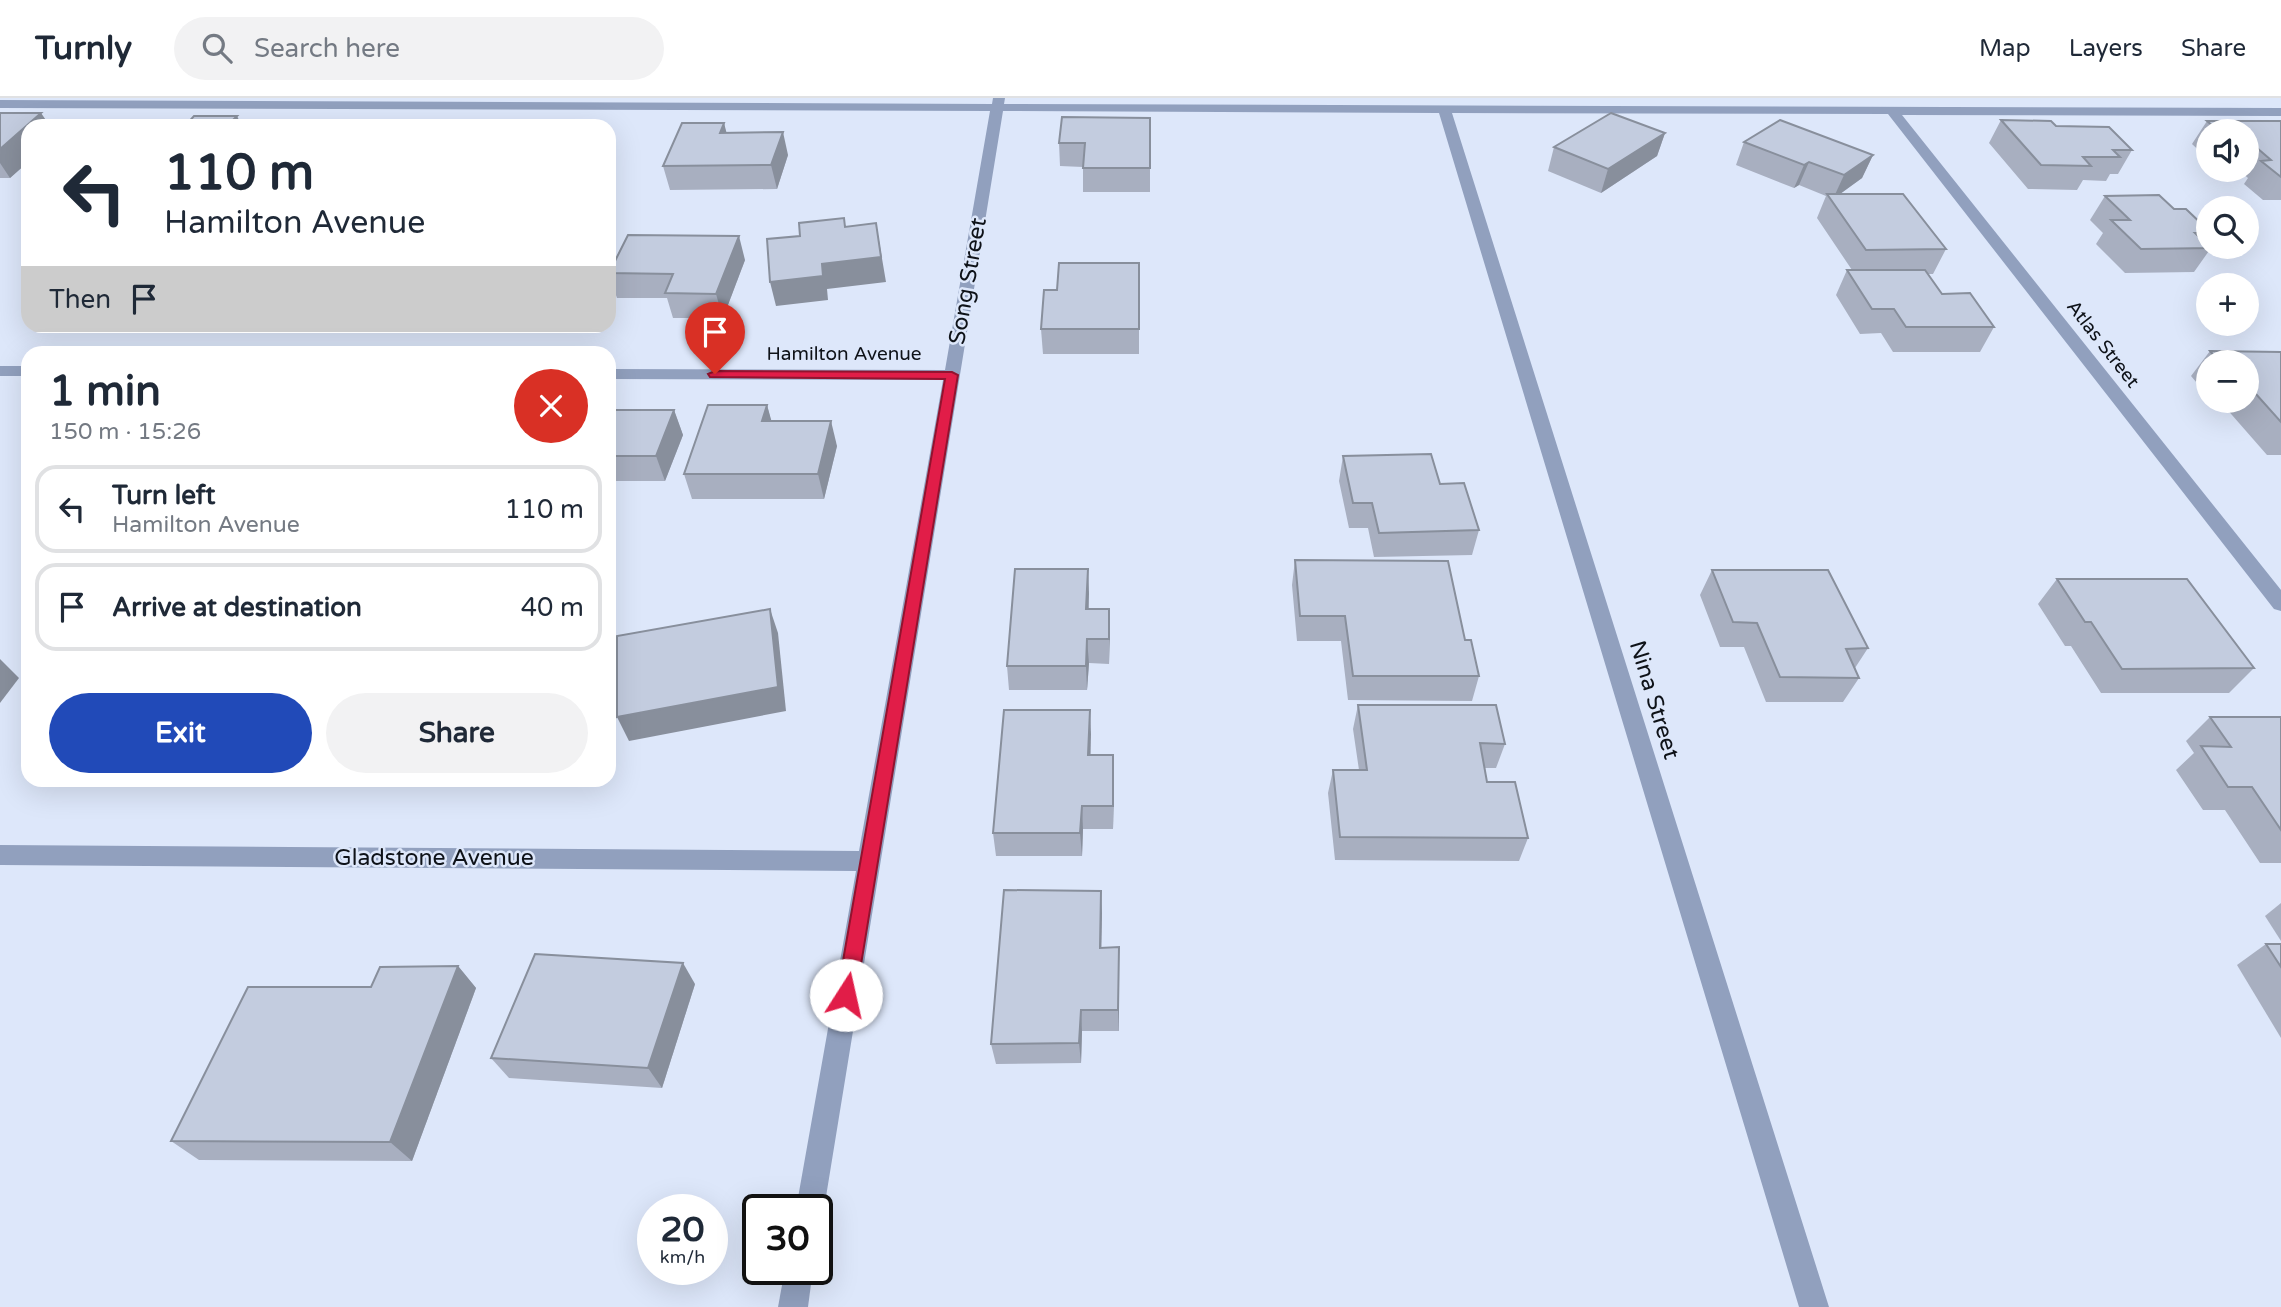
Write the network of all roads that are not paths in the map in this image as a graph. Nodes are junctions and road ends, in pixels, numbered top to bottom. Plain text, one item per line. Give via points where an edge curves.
1 (998, 103) edge
2 (0, 104) edge
3 (1444, 109) junction
4 (1892, 111) junction
5 (2281, 112) edge
6 (0, 371) edge
7 (21, 371) edge
8 (616, 374) edge
9 (952, 375) junction
10 (2281, 604) edge
11 (0, 855) edge
12 (869, 861) junction
13 (813, 1194) edge
14 (797, 1285) edge
15 (793, 1307) edge
16 (1814, 1307) edge

1 - 2 street
1 - 3 street
1 - 9 street, Song Street
3 - 4 street
3 - 16 street, Nina Street
4 - 5 street
4 - 10 street, Atlas Street
6 - 7 street
8 - 9 street, Hamilton Avenue
9 - 12 street, Song Street
11 - 12 street, Gladstone Avenue
12 - 13 street, Song Street
14 - 15 street

